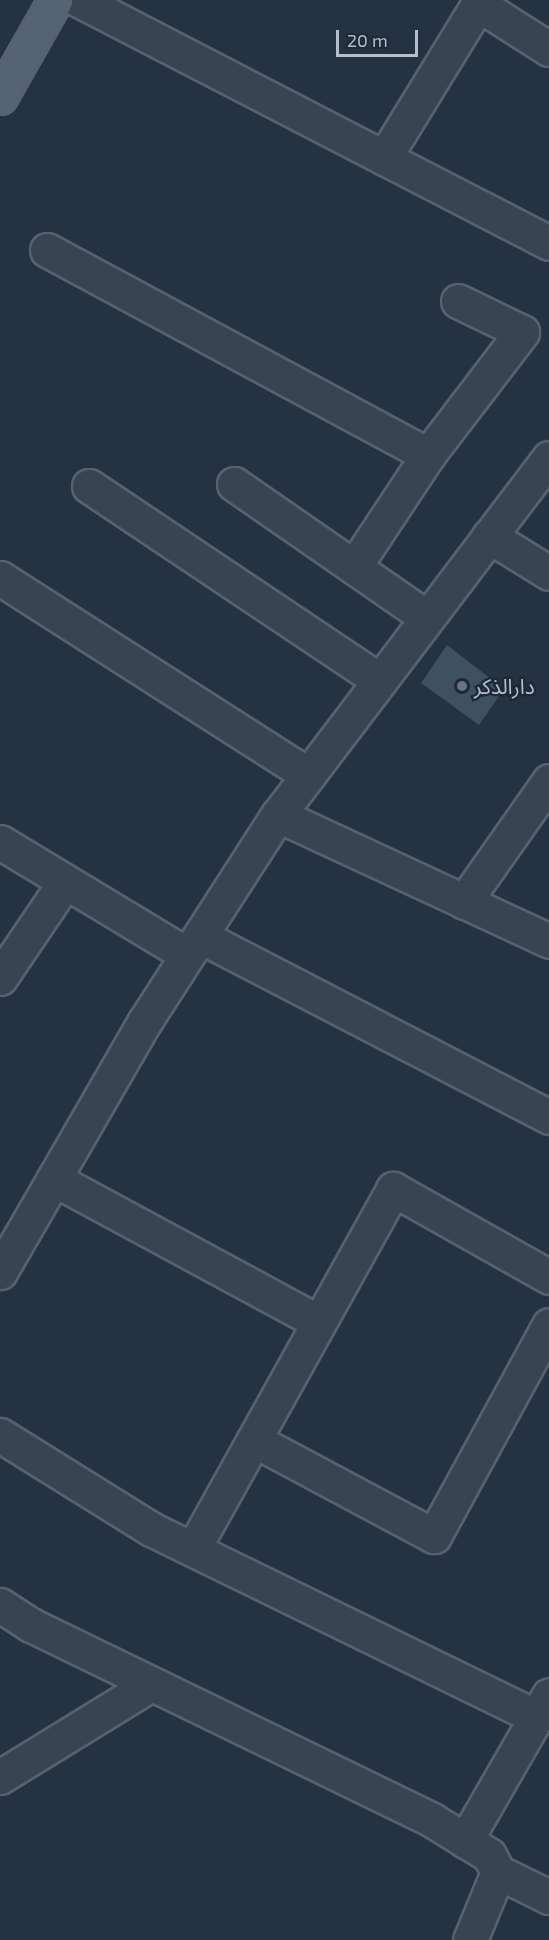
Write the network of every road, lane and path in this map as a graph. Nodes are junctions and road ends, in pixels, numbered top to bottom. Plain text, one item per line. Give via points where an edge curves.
1 (55, 0) edge
2 (79, 0) edge
3 (479, 2) edge
4 (549, 49) edge
5 (0, 97) edge
6 (384, 158) junction
7 (549, 243) edge
8 (47, 250) dead end
9 (458, 301) dead end
10 (428, 455) junction
11 (549, 458) edge
12 (234, 484) dead end
13 (89, 486) dead end
14 (489, 536) junction
15 (354, 567) junction
16 (549, 573) edge
17 (0, 578) edge
18 (426, 617) junction
19 (379, 680) junction
20 (308, 775) junction
21 (549, 781) edge
22 (278, 815) junction
23 (0, 842) edge
24 (65, 882) junction
25 (464, 902) junction
26 (549, 941) edge
27 (193, 946) junction
28 (0, 978) edge
29 (549, 1117) edge
30 (54, 1179) junction
31 (2, 1265) edge
32 (549, 1277) edge
33 (319, 1322) junction
34 (549, 1325) edge
35 (0, 1435) edge
36 (254, 1440) junction
37 (193, 1549) junction
38 (0, 1605) edge
39 (151, 1684) junction
40 (543, 1706) edge
41 (0, 1778) edge
42 (465, 1841) junction
43 (498, 1872) junction
44 (549, 1897) edge
45 (470, 1940) edge

1 - 5 main road
2 - 6 street
3 - 4 street
3 - 6 street
6 - 7 street
8 - 10 street
9 - 10 street via 522,332
10 - 15 street
11 - 14 street
12 - 15 street
13 - 19 street
14 - 16 street
14 - 18 street
15 - 18 street
17 - 20 street
18 - 19 street
19 - 20 street
20 - 22 street
21 - 25 street
22 - 25 street
22 - 27 street
23 - 24 street
24 - 27 street
24 - 28 street
25 - 26 street
27 - 29 street
27 - 30 street
30 - 31 street
30 - 33 street
32 - 33 street via 393,1189
33 - 36 street
34 - 36 street via 434,1536
35 - 37 street via 152,1529
36 - 37 street
37 - 40 street
38 - 39 street via 30,1625
39 - 41 street
39 - 42 street via 432,1820
40 - 42 street
42 - 43 street via 489,1856
43 - 44 street
43 - 45 street

